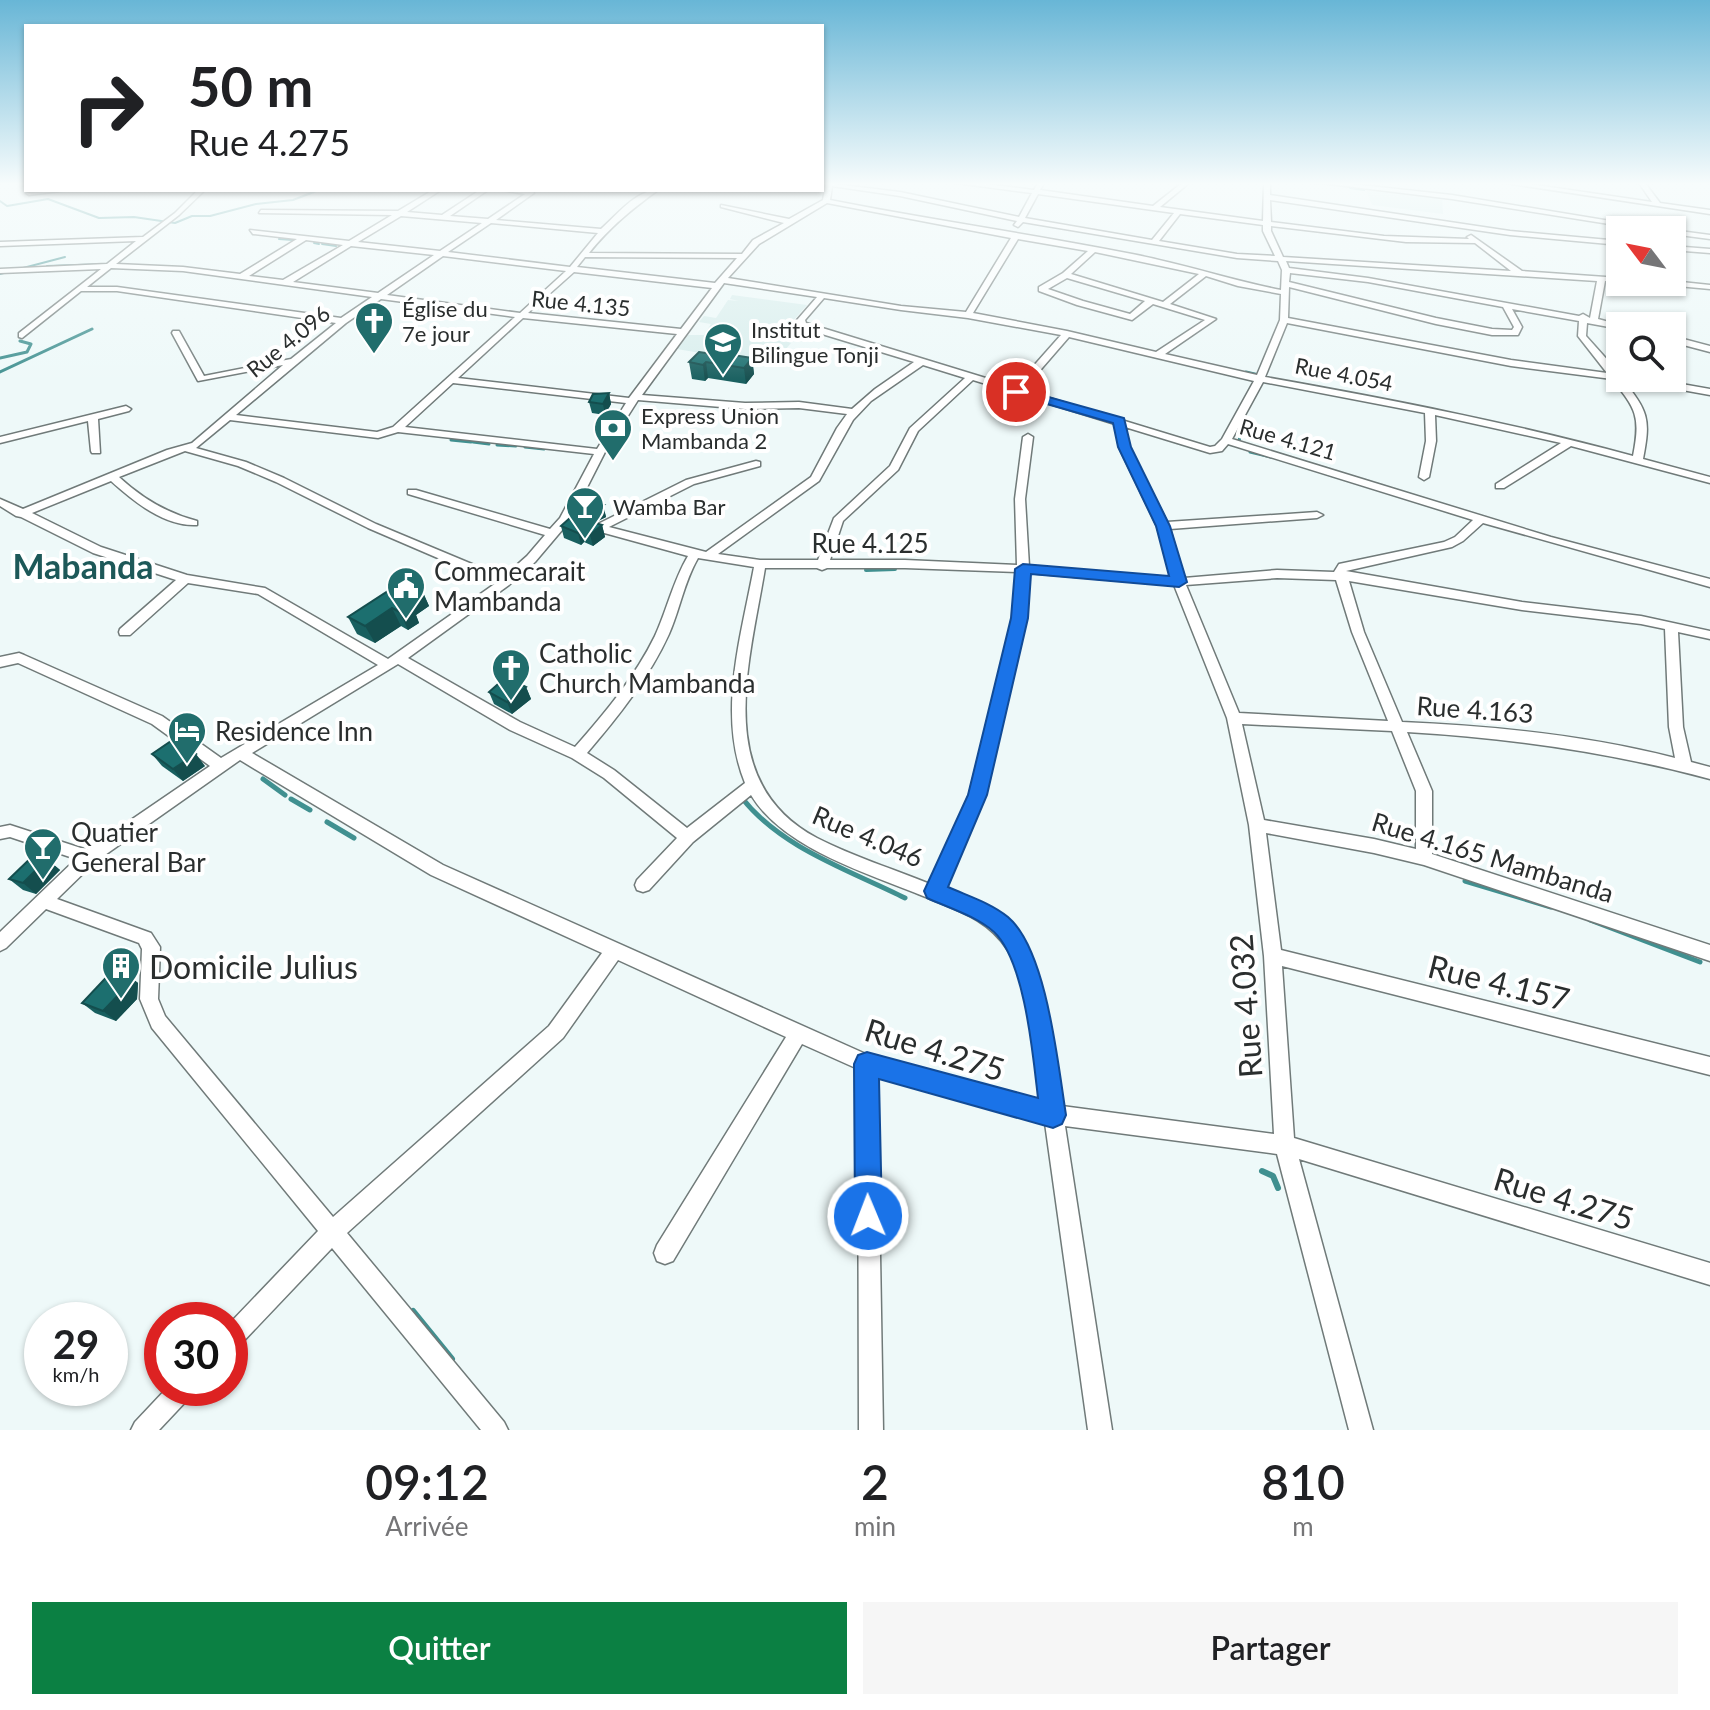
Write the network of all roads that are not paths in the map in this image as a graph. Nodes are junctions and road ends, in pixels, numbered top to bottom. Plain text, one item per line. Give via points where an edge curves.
1 (129, 250) edge
2 (286, 250) edge
3 (339, 250) edge
4 (392, 250) edge
5 (450, 250) edge
6 (589, 250) edge
7 (748, 250) edge
8 (1005, 250) edge
9 (1093, 250) edge
10 (1097, 250) edge
11 (1200, 250) edge
12 (1275, 250) edge
13 (1487, 250) edge
14 (585, 255) junction
15 (441, 256) junction
16 (742, 256) junction
17 (1285, 265) junction
18 (107, 266) junction
19 (571, 270) junction
20 (0, 271) edge
21 (1518, 272) junction
22 (1205, 273) junction
23 (1066, 275) junction
24 (240, 278) junction
25 (1602, 278) junction
26 (1606, 278) edge
27 (720, 283) junction
28 (283, 284) junction
29 (1686, 285) edge
30 (1710, 287) edge
31 (1286, 288) junction
32 (79, 289) junction
33 (822, 296) junction
34 (381, 297) junction
35 (1152, 300) junction
36 (1165, 304) junction
37 (1505, 304) junction
38 (519, 315) junction
39 (968, 315) junction
40 (1583, 317) junction
41 (1284, 320) junction
42 (1594, 320) junction
43 (343, 321) junction
44 (1606, 323) edge
45 (682, 332) junction
46 (176, 333) dead end
47 (1067, 334) junction
48 (1710, 334) edge
49 (22, 335) dead end
50 (1686, 342) edge
51 (1693, 344) junction
52 (1710, 349) edge
53 (1159, 354) junction
54 (294, 360) junction
55 (921, 362) junction
56 (1606, 363) edge
57 (1606, 375) edge
58 (970, 378) junction
59 (1260, 379) junction
60 (451, 380) junction
61 (1686, 388) edge
62 (1016, 392) junction
63 (1628, 392) edge
64 (1710, 392) edge
65 (634, 399) junction
66 (126, 409) dead end
67 (1430, 411) junction
68 (854, 412) junction
69 (93, 417) junction
70 (229, 417) junction
71 (1119, 421) junction
72 (397, 429) junction
73 (1028, 437) dead end
74 (0, 440) edge
75 (1226, 440) junction
76 (1570, 442) junction
77 (188, 449) junction
78 (96, 451) dead end
79 (600, 452) junction
80 (1638, 459) junction
81 (756, 464) dead end
82 (112, 476) junction
83 (1424, 477) dead end
84 (1710, 480) edge
85 (1500, 486) dead end
86 (412, 492) dead end
87 (0, 502) edge
88 (20, 514) junction
89 (1317, 515) dead end
90 (565, 519) junction
91 (1481, 519) junction
92 (193, 523) dead end
93 (1163, 526) junction
94 (599, 528) junction
95 (554, 534) junction
96 (702, 555) junction
97 (760, 564) junction
98 (822, 566) junction
99 (1023, 569) junction
100 (1342, 576) junction
101 (185, 579) junction
102 (505, 582) junction
103 (1179, 582) junction
104 (1710, 583) edge
105 (1671, 625) junction
106 (125, 632) dead end
107 (1710, 635) edge
108 (393, 661) junction
109 (0, 662) edge
110 (1234, 718) junction
111 (1397, 728) junction
112 (240, 753) junction
113 (577, 754) junction
114 (1684, 765) junction
115 (221, 766) junction
116 (1710, 773) edge
117 (752, 786) junction
118 (1257, 825) junction
119 (3, 829) edge
120 (687, 837) junction
121 (89, 857) junction
122 (1424, 858) junction
123 (643, 885) dead end
124 (935, 891) junction
125 (43, 901) junction
126 (0, 943) edge
127 (614, 951) junction
128 (1710, 953) edge
129 (1273, 956) junction
130 (799, 1032) junction
131 (867, 1064) junction
132 (1710, 1066) edge
133 (1053, 1115) junction
134 (1285, 1145) junction
135 (332, 1232) junction
136 (665, 1253) dead end
137 (1710, 1274) edge
138 (248, 1320) edge
139 (166, 1406) edge
140 (143, 1430) edge
141 (496, 1430) edge
142 (871, 1430) edge
143 (1100, 1430) edge
144 (1361, 1430) edge

1 - 18 street
2 - 24 street
3 - 28 street
4 - 15 street, Rue 4.054
5 - 15 street, Rue 4.096
6 - 14 street
7 - 16 street
8 - 39 street
9 - 23 street
10 - 22 street
11 - 17 street
12 - 17 street
13 - 21 street
14 - 16 street
14 - 19 street
15 - 19 street, Rue 4.054
15 - 34 street, Rue 4.096
16 - 27 street
17 - 21 street
17 - 31 street
17 - 37 street
18 - 20 street, Rue 4.135
18 - 24 street, Rue 4.135
18 - 32 street
19 - 27 street, Rue 4.054
19 - 38 street
21 - 25 street
22 - 31 street via 1238,284
22 - 36 street
23 - 35 street
23 - 35 street via 1042,289 1132,317
24 - 28 street, Rue 4.135
25 - 26 street
25 - 42 street
27 - 33 street, Rue 4.054
27 - 45 street
28 - 34 street, Rue 4.135
29 - 30 street
31 - 37 street via 1515,333 1518,327
31 - 41 street
32 - 43 street via 117,289
32 - 49 street
33 - 39 street, Rue 4.054
33 - 55 street, Rue 4.121 via 802,325
34 - 38 street, Rue 4.135
34 - 43 street, Rue 4.096
35 - 36 street
36 - 53 street via 1212,320
37 - 40 street
38 - 45 street, Rue 4.135
38 - 60 street
39 - 47 street, Rue 4.054
40 - 42 street
40 - 56 street via 1582,336
41 - 57 street via 1523,365
41 - 59 street
42 - 44 street
43 - 54 street, Rue 4.096
45 - 65 street
46 - 54 street via 201,379
47 - 53 street, Rue 4.054
47 - 62 street
48 - 51 street
50 - 51 street
51 - 52 street
53 - 59 street, Rue 4.054
54 - 70 street, Rue 4.096
55 - 58 street, Rue 4.121
55 - 68 street
58 - 62 street, Rue 4.121
58 - 98 street via 914,430 894,468 838,520
59 - 67 street, Rue 4.054
59 - 75 street
60 - 65 street
60 - 72 street
61 - 64 street
62 - 71 street, Rue 4.121
63 - 80 street via 1641,411
65 - 68 street
65 - 79 street
66 - 69 street
67 - 76 street, Rue 4.054
67 - 83 street
68 - 96 street via 815,479
69 - 74 street
69 - 78 street
70 - 72 street, Rue 4.096 via 378,435
70 - 77 street
71 - 75 street, Rue 4.121 via 1210,450
71 - 93 street, Rue 4.032 via 1129,458
72 - 79 street, Rue 4.096
73 - 99 street via 1020,499
75 - 91 street, Rue 4.121
76 - 80 street, Rue 4.054
76 - 85 street
77 - 82 street
77 - 102 street via 255,469
79 - 90 street
80 - 84 street, Rue 4.054
81 - 94 street via 690,482
82 - 88 street
82 - 92 street via 159,514
86 - 95 street
87 - 88 street
88 - 101 street via 97,550
89 - 93 street
90 - 94 street, Rue 4.125
90 - 95 street
91 - 100 street via 1448,545 1343,567
91 - 104 street, Rue 4.121
93 - 103 street, Rue 4.032
94 - 96 street, Rue 4.125
95 - 102 street
96 - 97 street, Rue 4.125
96 - 113 street via 680,579 660,639 617,710
97 - 98 street, Rue 4.125
97 - 117 street, Rue 4.046 via 739,699 739,746
98 - 99 street, Rue 4.125
99 - 103 street, Rue 4.125
99 - 124 street via 1019,618 977,795
100 - 103 street, Rue 4.125 via 1277,574
100 - 105 street, Rue 4.125
100 - 111 street via 1358,632
101 - 106 street
101 - 108 street via 261,591
102 - 108 street
103 - 110 street, Rue 4.032
105 - 107 street, Rue 4.125
105 - 114 street via 1676,727
108 - 112 street
108 - 113 street
109 - 115 street via 19,658 157,720
110 - 111 street, Rue 4.163
110 - 118 street, Rue 4.032
111 - 114 street, Rue 4.163 via 1544,738
111 - 122 street via 1424,791
112 - 115 street
112 - 127 street, Rue 4.275 via 437,870
113 - 120 street
114 - 116 street, Rue 4.163
115 - 121 street
117 - 120 street
117 - 124 street, Rue 4.046 via 790,828 811,842
118 - 122 street, Rue 4.165 Mambanda
118 - 129 street, Rue 4.032
119 - 121 street
120 - 123 street
121 - 125 street
122 - 128 street, Rue 4.165 Mambanda
124 - 133 street, Rue 4.046 via 1002,925 1018,948 1039,1015
125 - 126 street
125 - 135 street via 145,938 151,947 149,999 158,1022
127 - 130 street, Rue 4.275
127 - 135 street via 556,1032
129 - 132 street, Rue 4.157
129 - 134 street, Rue 4.032
130 - 131 street, Rue 4.275
130 - 136 street
131 - 133 street, Rue 4.275
131 - 142 street
133 - 134 street, Rue 4.275
133 - 143 street, Rue 4.046
134 - 137 street, Rue 4.275
134 - 144 street, Rue 4.032
135 - 138 street
135 - 141 street
139 - 140 street

